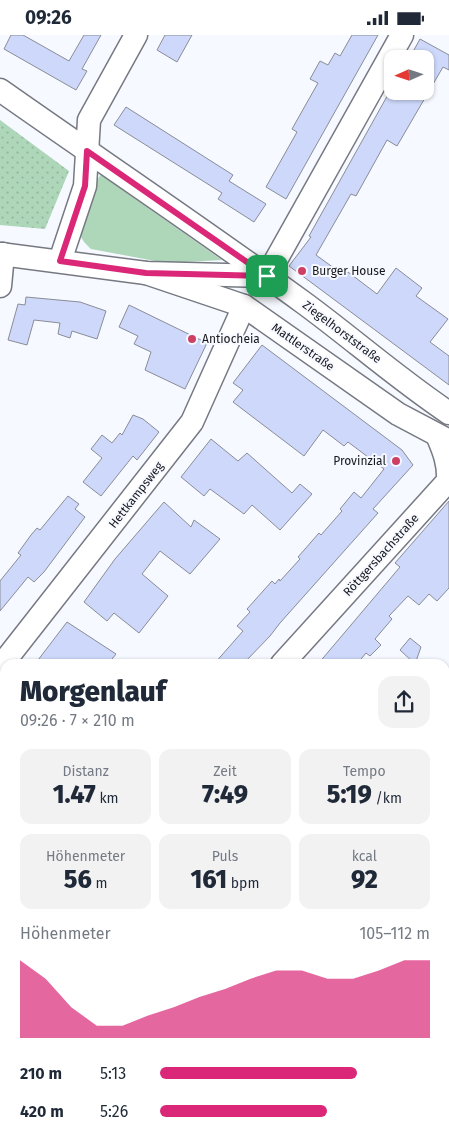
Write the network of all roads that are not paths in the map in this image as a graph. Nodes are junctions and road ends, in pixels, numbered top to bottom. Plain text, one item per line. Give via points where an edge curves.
1 (136, 35) edge
2 (402, 35) edge
3 (0, 90) edge
4 (87, 151) junction
5 (2, 254) edge
6 (60, 261) junction
7 (146, 273) junction
8 (267, 276) junction
9 (0, 286) edge
10 (244, 306) junction
11 (449, 413) edge
12 (443, 438) edge
13 (448, 481) edge
14 (6, 659) edge
15 (287, 659) edge

1 - 4 street via 90,121
2 - 8 street
3 - 4 street, Ziegelhorststraße
4 - 6 street via 85,186
4 - 8 street, Ziegelhorststraße
5 - 6 street, Mattlerstraße
5 - 9 street
6 - 7 street, Mattlerstraße
7 - 8 street, Mattlerstraße
7 - 10 street, Mattlerstraße
8 - 11 street, Ziegelhorststraße
10 - 12 street, Mattlerstraße via 398,414
10 - 14 street, Hettkampsweg via 192,423
12 - 13 street, Röttgersbachstraße
13 - 15 street, Röttgersbachstraße

